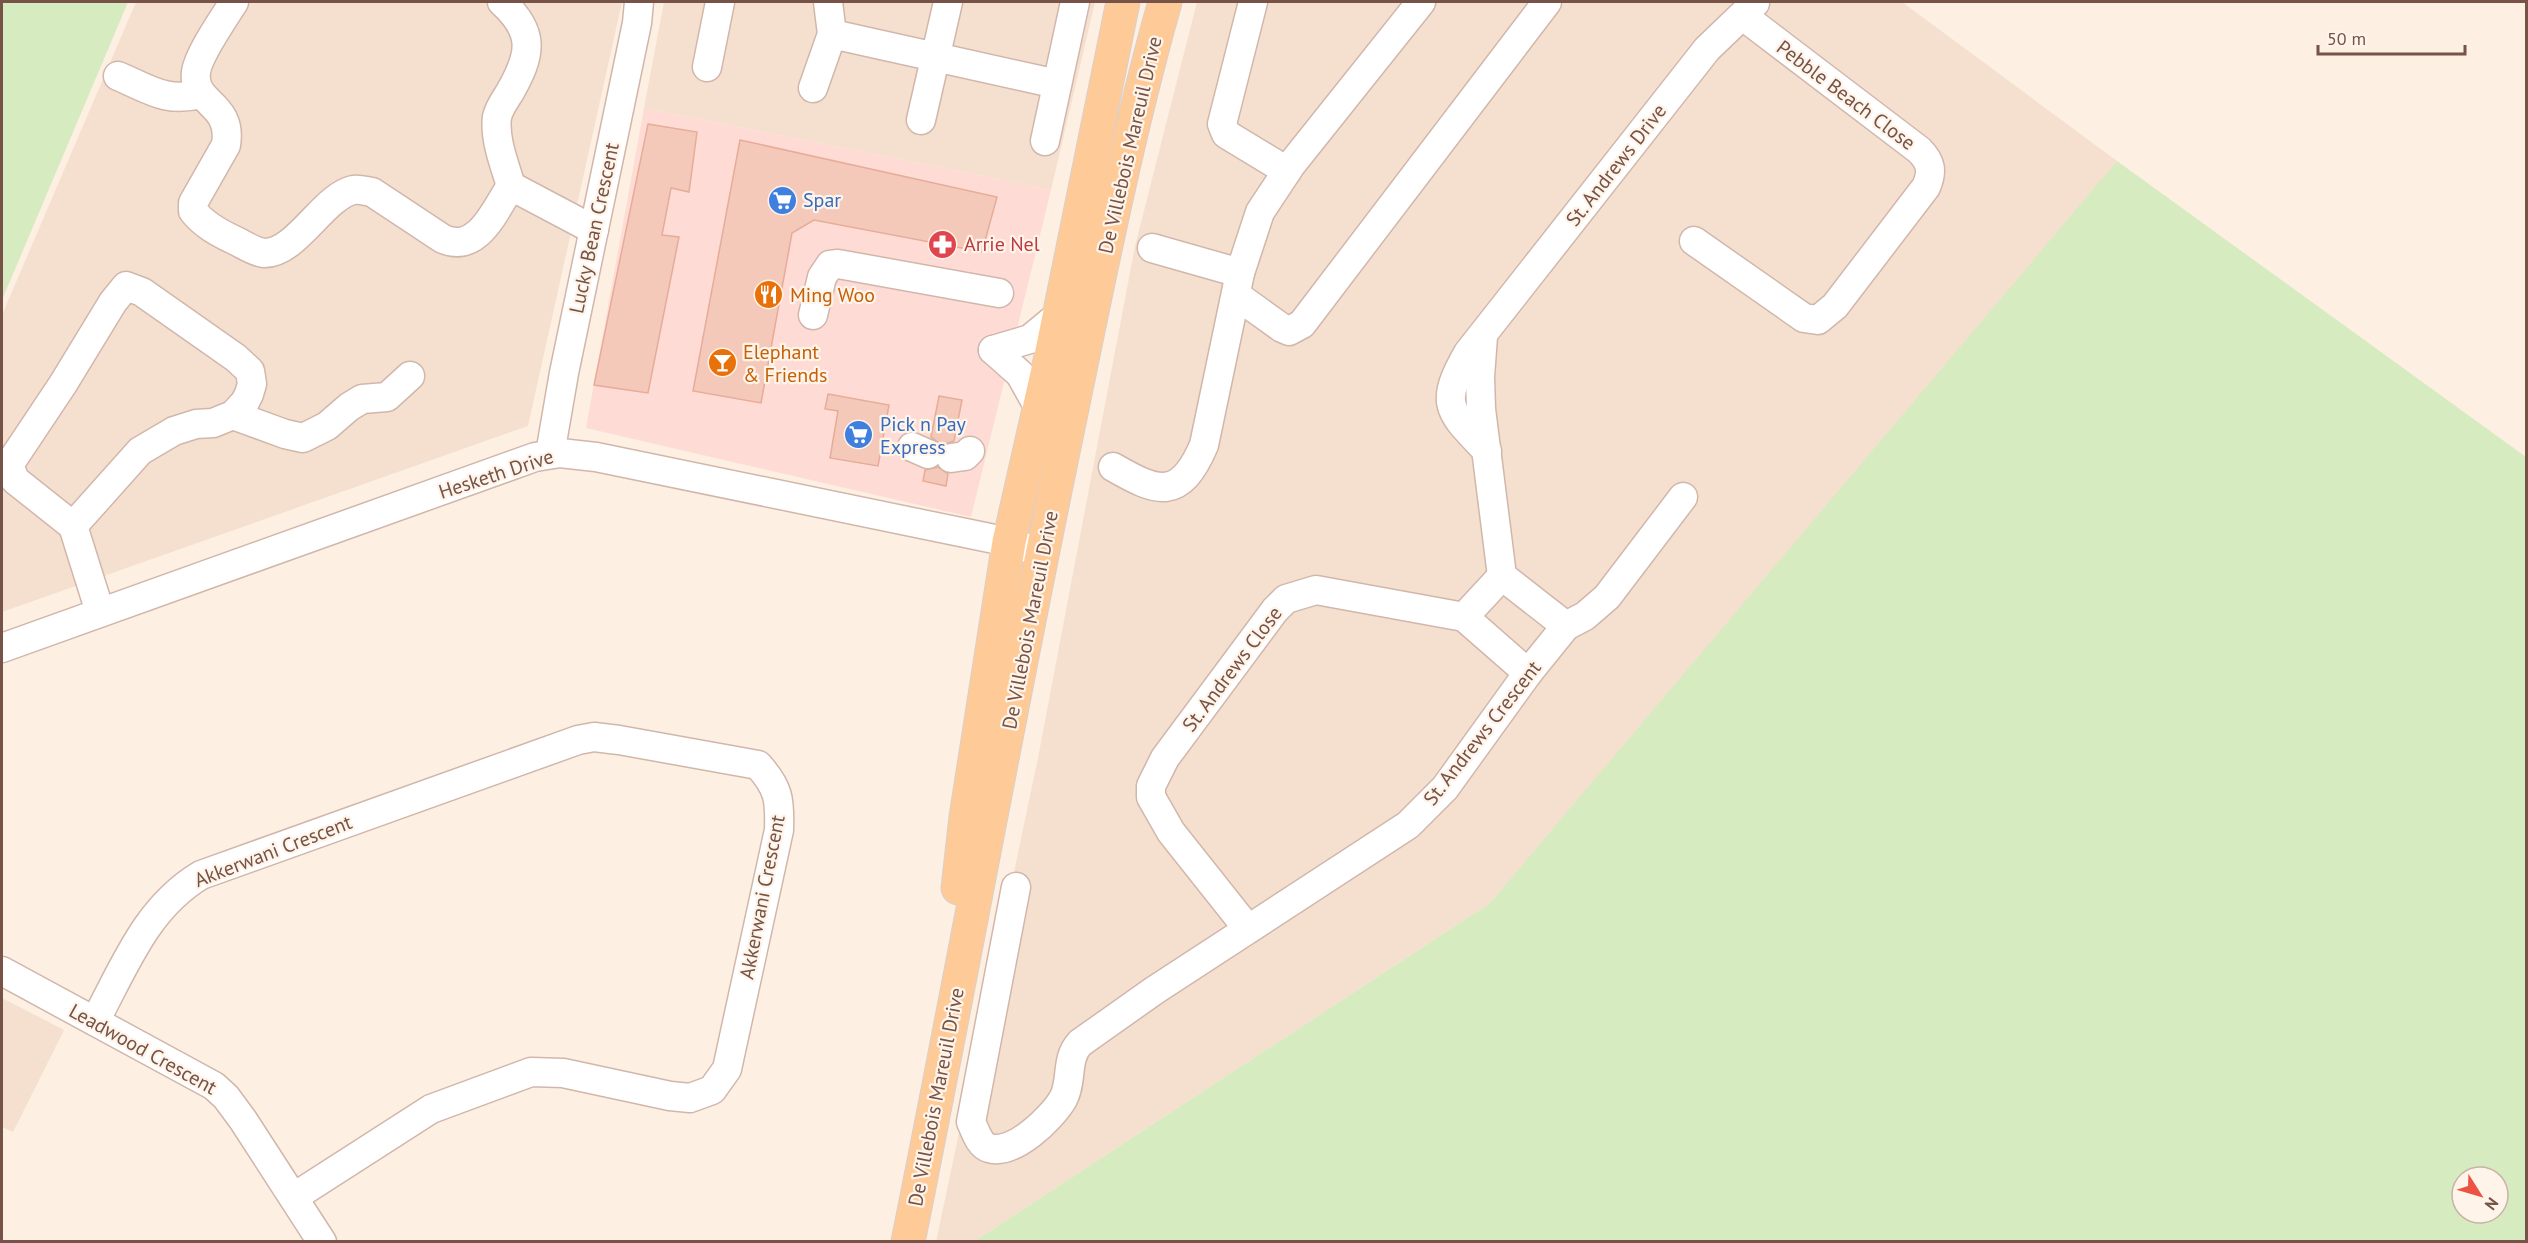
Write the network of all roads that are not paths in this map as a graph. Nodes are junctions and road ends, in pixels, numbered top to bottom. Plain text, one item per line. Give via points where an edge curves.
1 (234, 2) edge
2 (502, 2) edge
3 (639, 2) edge
4 (720, 2) edge
5 (828, 2) edge
6 (948, 2) edge
7 (1075, 2) edge
8 (1123, 2) edge
9 (1165, 2) edge
10 (1253, 2) edge
11 (1421, 2) edge
12 (1534, 6) edge
13 (1750, 9) edge
14 (832, 34) junction
15 (936, 56) junction
16 (707, 67) dead end
17 (118, 76) dead end
18 (1058, 84) junction
19 (813, 88) dead end
20 (201, 94) junction
21 (921, 120) dead end
22 (1045, 141) dead end
23 (1287, 171) junction
24 (512, 186) junction
25 (594, 230) junction
26 (1694, 241) dead end
27 (1152, 248) dead end
28 (1238, 284) junction
29 (999, 293) dead end
30 (813, 315) dead end
31 (1059, 315) junction
32 (410, 376) dead end
33 (1039, 408) junction
34 (233, 415) junction
35 (550, 454) junction
36 (1113, 467) dead end
37 (1683, 497) dead end
38 (73, 526) junction
39 (1009, 542) junction
40 (1042, 553) junction
41 (1502, 576) junction
42 (100, 612) junction
43 (1464, 617) junction
44 (1566, 626) junction
45 (2, 648) edge
46 (1528, 673) junction
47 (1016, 887) dead end
48 (1248, 929) junction
49 (2, 971) edge
50 (95, 1021) junction
51 (294, 1197) junction
52 (322, 1242) edge
53 (900, 1242) edge
54 (908, 1242) edge

1 - 20 street via 197,67
2 - 24 street via 524,27 529,47 522,70 497,116 499,141
3 - 25 street, Lucky Bean Crescent
4 - 16 street
5 - 14 street
6 - 15 street
7 - 18 street
8 - 31 main road, De Villebois Mareuil Drive
9 - 40 main road, De Villebois Mareuil Drive via 1112,218
10 - 23 street via 1222,124 1226,134
11 - 23 street
12 - 28 street via 1302,324 1289,330 1282,328
13 - 26 street, Pebble Beach Close via 1919,150 1929,160 1932,174 1835,306 1818,320 1804,318
13 - 41 street, St. Andrews Drive via 1707,50 1483,336 1480,377
14 - 15 street
14 - 19 street
15 - 18 street
15 - 21 street
17 - 20 street via 169,98
18 - 22 street
20 - 24 street via 224,115 228,136 194,203 194,211 207,224 260,252 290,243 321,213 353,190 372,192 443,239 456,243 483,230
23 - 28 street via 1255,222
24 - 25 street
25 - 35 street, Lucky Bean Crescent
27 - 28 street
28 - 36 street via 1199,458 1174,486 1157,489
29 - 30 street via 838,264 830,265 822,277
31 - 33 main road, De Villebois Mareuil Drive
31 - 33 street via 1030,339 993,350 1020,374
32 - 34 street via 387,397 362,399 327,426 303,438
33 - 39 main road, De Villebois Mareuil Drive
34 - 38 street via 174,431 140,451
34 - 38 street via 249,394 250,372 142,292 126,286 9,465 15,480
35 - 39 street, Hesketh Drive via 596,457
35 - 42 street, Hesketh Drive
37 - 44 street, St. Andrews Crescent via 1607,597
38 - 42 street
39 - 40 street, Hesketh Drive
39 - 53 main road, De Villebois Mareuil Drive via 966,817 939,1038
40 - 54 main road, De Villebois Mareuil Drive
41 - 43 street
41 - 44 street
42 - 45 street, Hesketh Drive
43 - 46 street
43 - 48 street, St. Andrews Close via 1316,590 1286,599 1165,758 1151,786 1157,810
44 - 46 street, St. Andrews Crescent
46 - 48 street, St. Andrews Crescent via 1445,788 1415,818
47 - 48 street, St. Andrews Crescent via 971,1122 982,1144 989,1148 1005,1148 1045,1122 1064,1097 1072,1051 1080,1043
49 - 50 street, Leadwood Crescent
50 - 51 street, Leadwood Crescent via 220,1091
50 - 51 street, Akkerwani Crescent via 154,916 169,898 201,874 567,744 594,737 619,740 758,765 773,781 780,802 779,830 727,1069 712,1090 690,1098 563,1073 531,1072 431,1109
51 - 52 street, Leadwood Crescent

